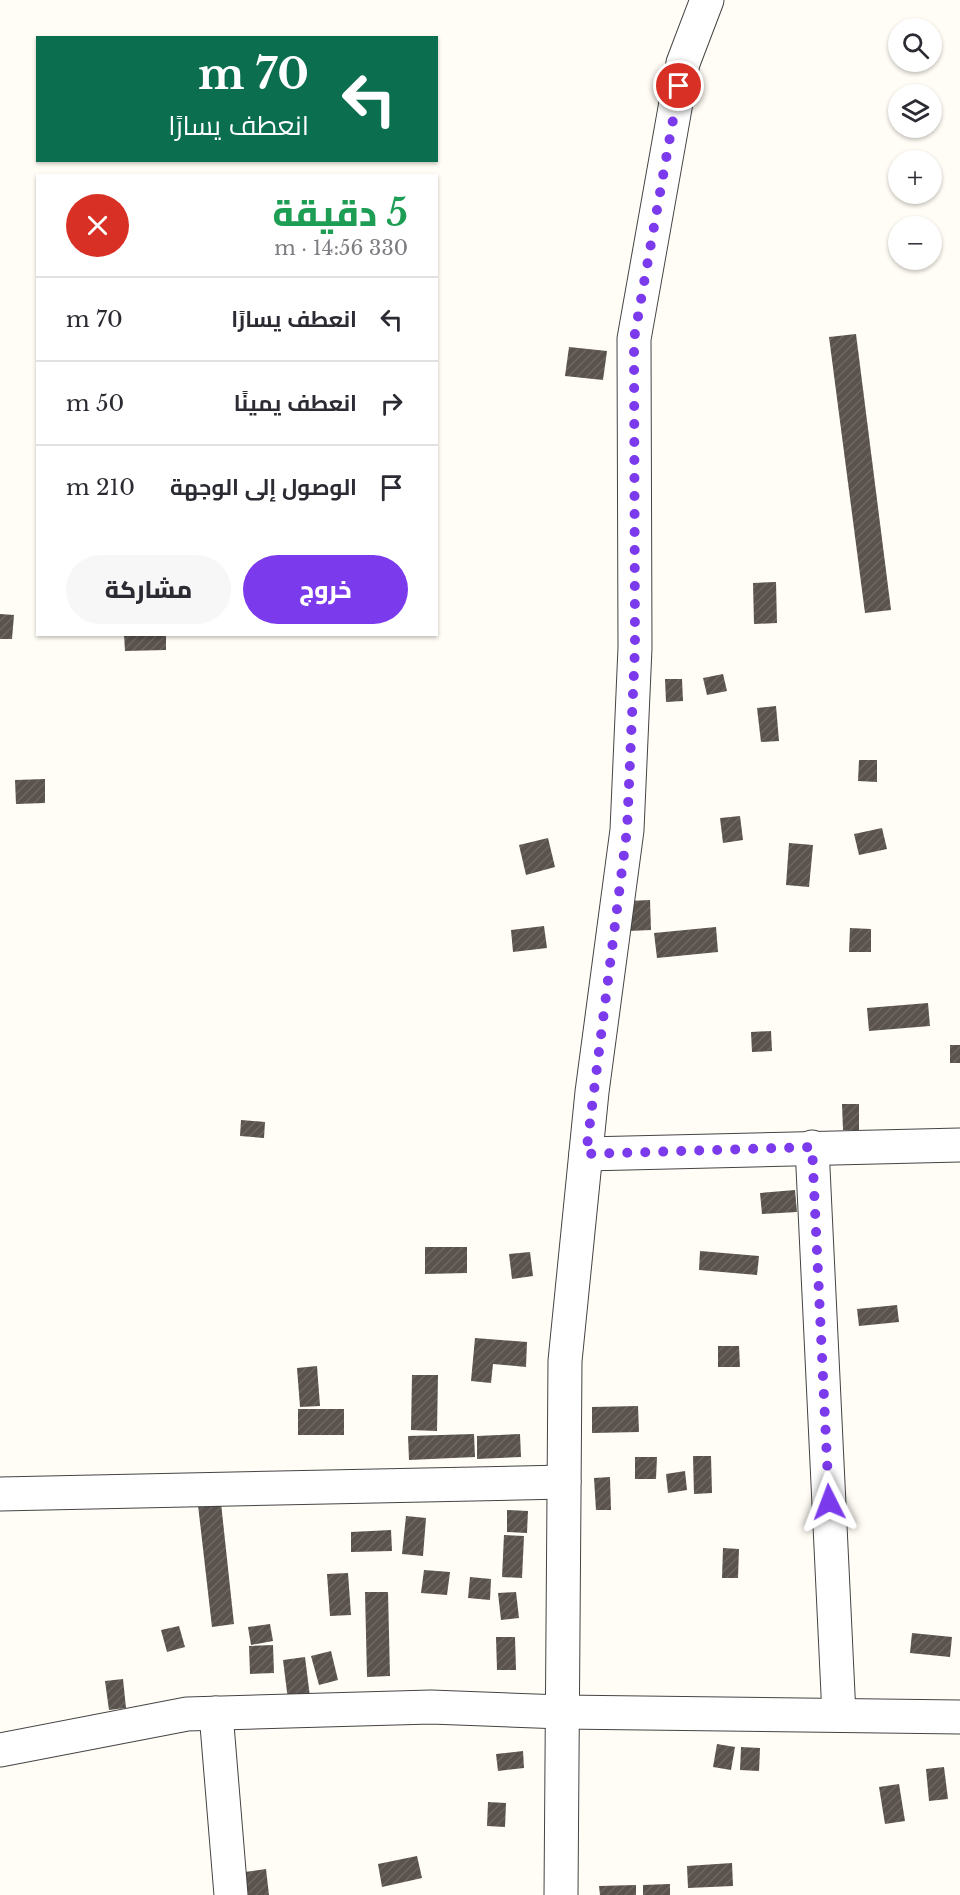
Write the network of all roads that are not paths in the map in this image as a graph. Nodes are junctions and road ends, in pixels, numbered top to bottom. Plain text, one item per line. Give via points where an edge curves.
1 (707, 0) edge
2 (960, 1145) edge
3 (812, 1147) junction
4 (586, 1154) junction
5 (564, 1482) junction
6 (0, 1494) edge
7 (562, 1712) junction
8 (216, 1713) junction
9 (838, 1715) junction
10 (960, 1717) edge
11 (0, 1750) edge
12 (231, 1895) edge
13 (561, 1895) edge

1 - 4 street via 683,63 634,339 635,648 627,830
2 - 3 street
3 - 4 street
3 - 9 street
4 - 5 street via 565,1361
5 - 6 street
5 - 7 street
7 - 8 street via 431,1707
7 - 9 street
7 - 13 street
8 - 11 street via 187,1714
8 - 12 street
9 - 10 street

